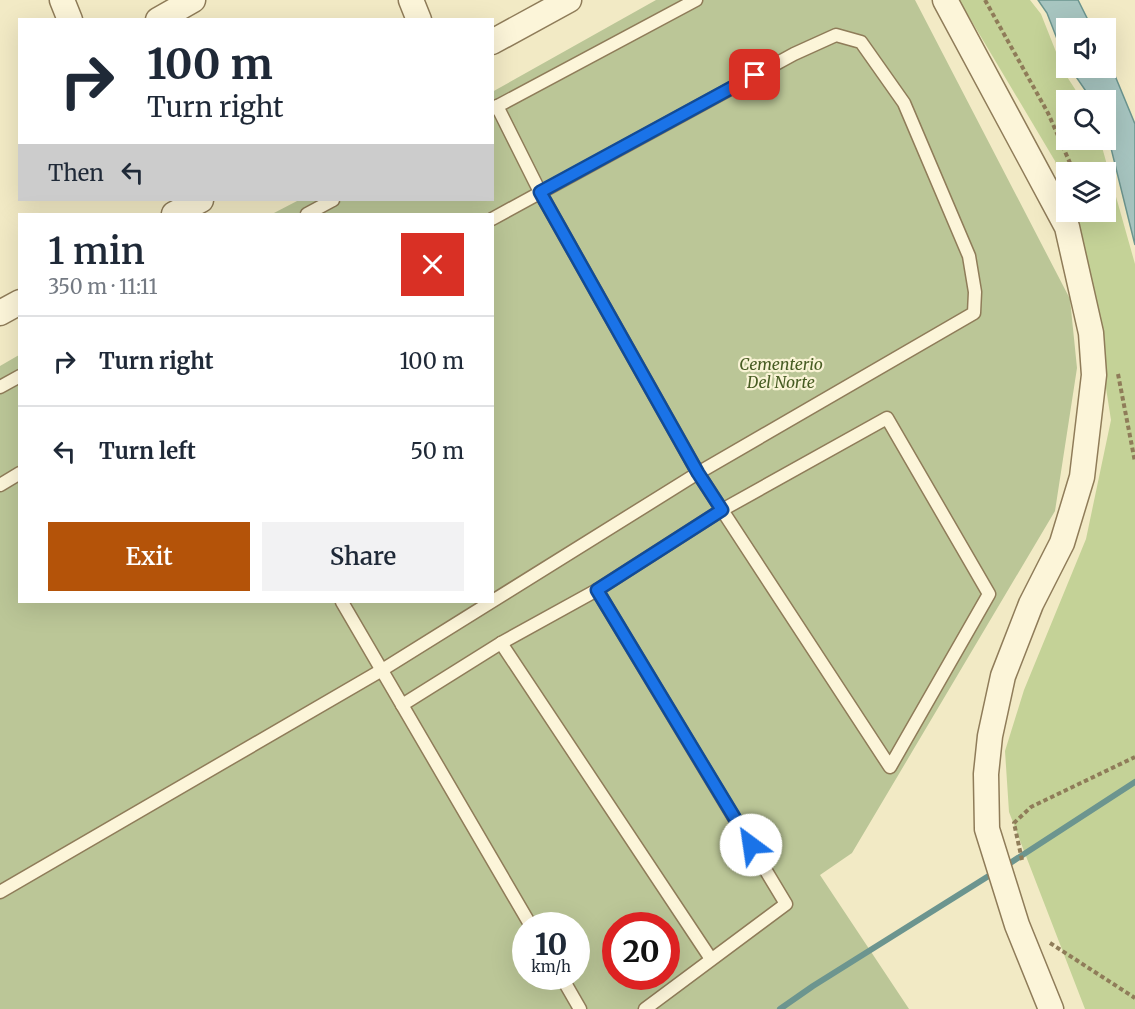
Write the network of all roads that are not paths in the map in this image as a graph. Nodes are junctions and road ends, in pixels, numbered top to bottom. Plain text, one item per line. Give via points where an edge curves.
1 (62, 0) edge
2 (194, 0) edge
3 (411, 0) edge
4 (568, 0) edge
5 (696, 0) edge
6 (945, 0) edge
7 (69, 18) edge
8 (162, 18) edge
9 (419, 18) edge
10 (494, 41) edge
11 (494, 107) edge
12 (540, 192) junction
13 (198, 201) edge
14 (331, 201) edge
15 (173, 209) edge
16 (309, 213) edge
17 (494, 218) edge
18 (18, 303) edge
19 (0, 313) edge
20 (18, 377) edge
21 (0, 387) edge
22 (698, 473) junction
23 (18, 474) edge
24 (0, 485) edge
25 (722, 510) junction
26 (597, 590) junction
27 (494, 600) edge
28 (343, 603) edge
29 (489, 603) edge
30 (501, 643) junction
31 (382, 670) junction
32 (402, 705) junction
33 (0, 892) edge
34 (523, 912) edge
35 (711, 959) junction
36 (569, 990) edge
37 (579, 1009) edge
38 (645, 1009) edge
39 (1051, 1009) edge

1 - 7 street
2 - 8 street
3 - 9 street
4 - 10 street
5 - 11 lane
6 - 39 street via 1067,227 1091,333 1094,375 1078,488 1062,543 1031,604 1003,676 986,774 987,829 1017,925
11 - 12 lane
12 - 17 lane
12 - 22 lane
12 - 22 lane via 836,35 861,42 904,103 969,256 974,313
13 - 15 street
14 - 16 lane
18 - 19 street
20 - 21 lane
22 - 25 lane
22 - 27 lane
23 - 24 lane
25 - 25 lane via 748,549 890,768 989,594 887,418
25 - 26 lane
26 - 30 lane
26 - 35 lane via 786,904
28 - 31 lane
29 - 31 lane
30 - 32 lane
30 - 35 lane
31 - 32 lane
31 - 33 lane
32 - 34 lane
35 - 38 lane
36 - 37 lane

